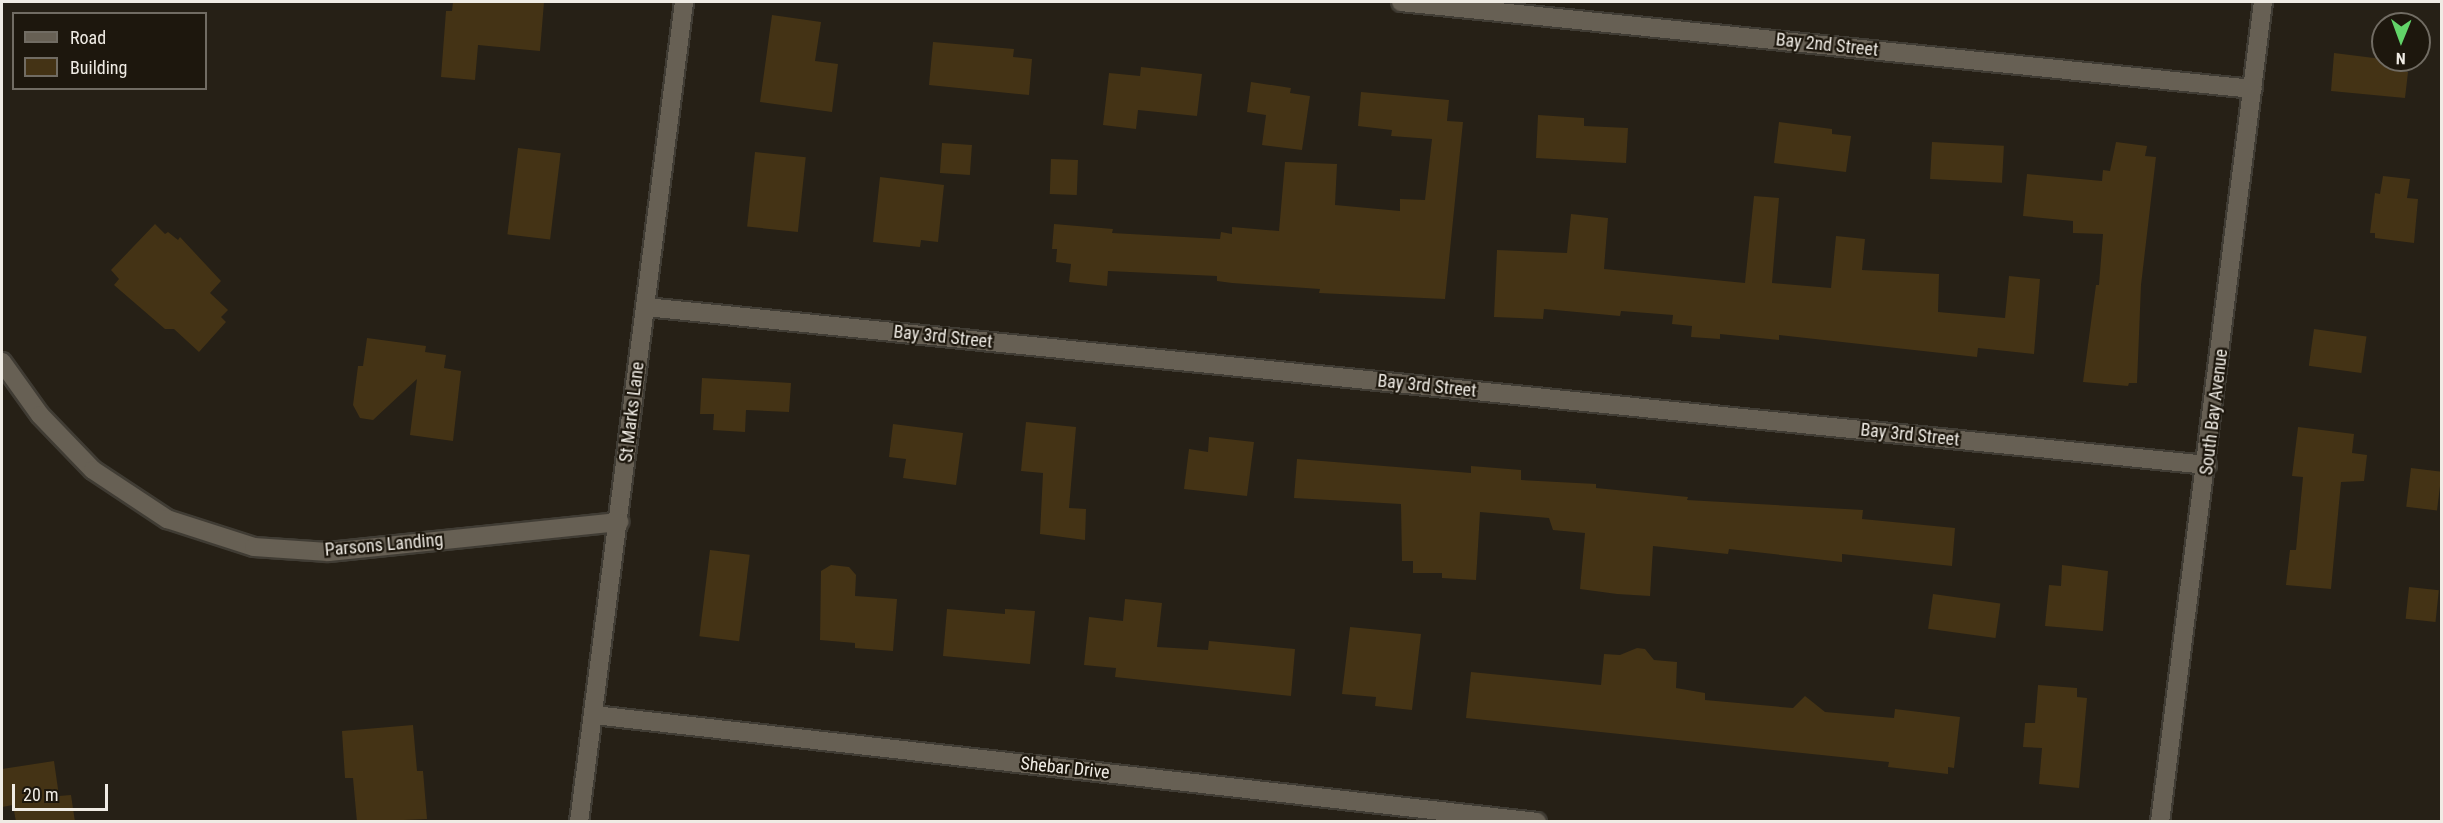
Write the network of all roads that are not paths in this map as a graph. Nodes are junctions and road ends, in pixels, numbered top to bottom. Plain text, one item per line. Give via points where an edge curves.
1 (684, 2) edge
2 (1401, 2) edge
3 (2263, 2) edge
4 (2253, 89) junction
5 (646, 307) junction
6 (2, 362) edge
7 (2207, 465) junction
8 (618, 522) junction
9 (594, 715) junction
10 (579, 822) edge
11 (1537, 822) edge
12 (2160, 822) edge

1 - 5 street, St Marks Lane
2 - 4 street, Bay 2nd Street
3 - 4 street, South Bay Avenue
4 - 7 street, South Bay Avenue
5 - 7 street, Bay 3rd Street
5 - 8 street, St Marks Lane
6 - 8 street, Parsons Landing via 40,415 93,470 167,519 254,547 328,552
7 - 12 street, South Bay Avenue
8 - 9 street, St Marks Lane
9 - 10 street, St Marks Lane
9 - 11 street, Shebar Drive

